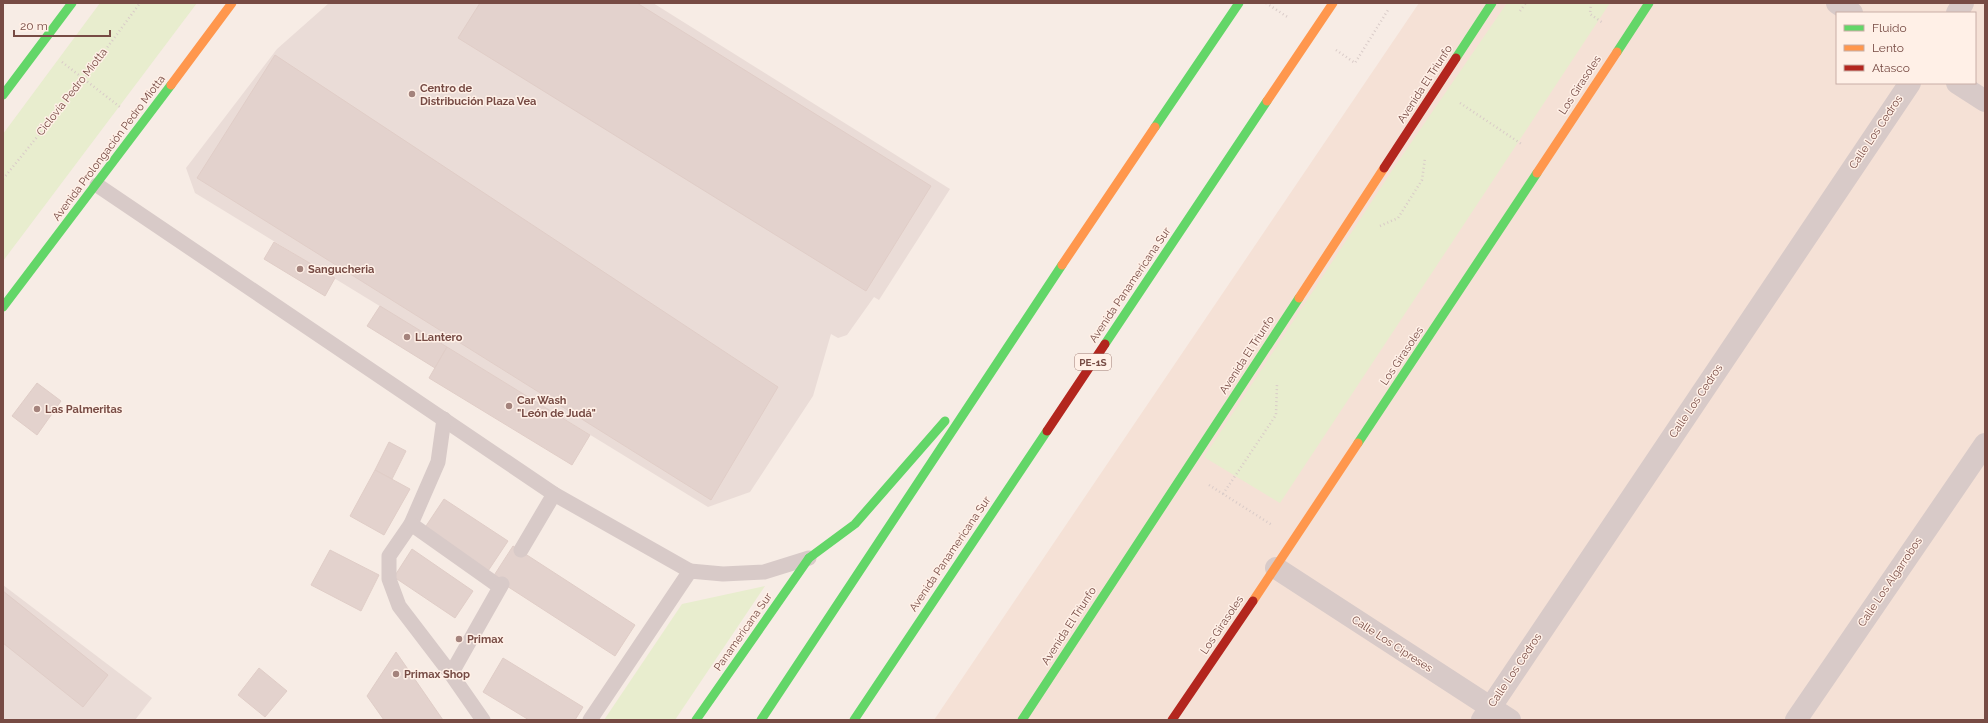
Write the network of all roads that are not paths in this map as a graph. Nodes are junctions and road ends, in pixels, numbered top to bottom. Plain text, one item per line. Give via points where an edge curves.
1 (72, 3) edge
2 (232, 3) edge
3 (1239, 3) edge
4 (1333, 3) edge
5 (1492, 3) edge
6 (1649, 3) edge
7 (1837, 3) edge
8 (1963, 3) edge
9 (1850, 12) edge
10 (1958, 12) edge
11 (1909, 84) edge
12 (1960, 84) edge
13 (3, 95) edge
14 (1985, 101) edge
15 (96, 185) junction
16 (3, 307) edge
17 (1008, 345) junction
18 (444, 420) junction
19 (1985, 444) edge
20 (554, 494) junction
21 (412, 524) junction
22 (521, 550) dead end
23 (809, 558) junction
24 (1276, 568) junction
25 (690, 571) junction
26 (451, 674) junction
27 (1486, 714) edge
28 (483, 720) edge
29 (590, 720) edge
30 (696, 720) edge
31 (761, 720) edge
32 (854, 720) edge
33 (1022, 720) edge
34 (1172, 720) edge
35 (1510, 720) edge
36 (1796, 720) edge

1 - 13 main road
2 - 15 main road, Avenida Prolongación Pedro Miotta
3 - 17 main road
4 - 32 main road, Avenida Panamericana Sur / PE-1S
5 - 33 main road, Avenida El Triunfo
6 - 24 main road, Los Girasoles
7 - 9 street
8 - 10 street
11 - 27 street, Calle Los Cedros
12 - 14 street
15 - 16 main road, Avenida Prolongación Pedro Miotta
15 - 18 lane
17 - 23 main road, Panamericana Sur via 855,524
17 - 31 main road
18 - 20 lane
18 - 21 lane via 438,462
19 - 36 street, Calle Los Algarrobos
20 - 22 lane
20 - 25 lane
21 - 26 lane via 389,556 389,579 399,606
21 - 26 lane via 501,585
23 - 25 lane via 764,572 723,574
23 - 30 main road, Panamericana Sur
24 - 27 street, Calle Los Cipreses
24 - 34 main road, Los Girasoles
25 - 29 lane
26 - 28 lane
27 - 35 street, Calle Los Cipreses

